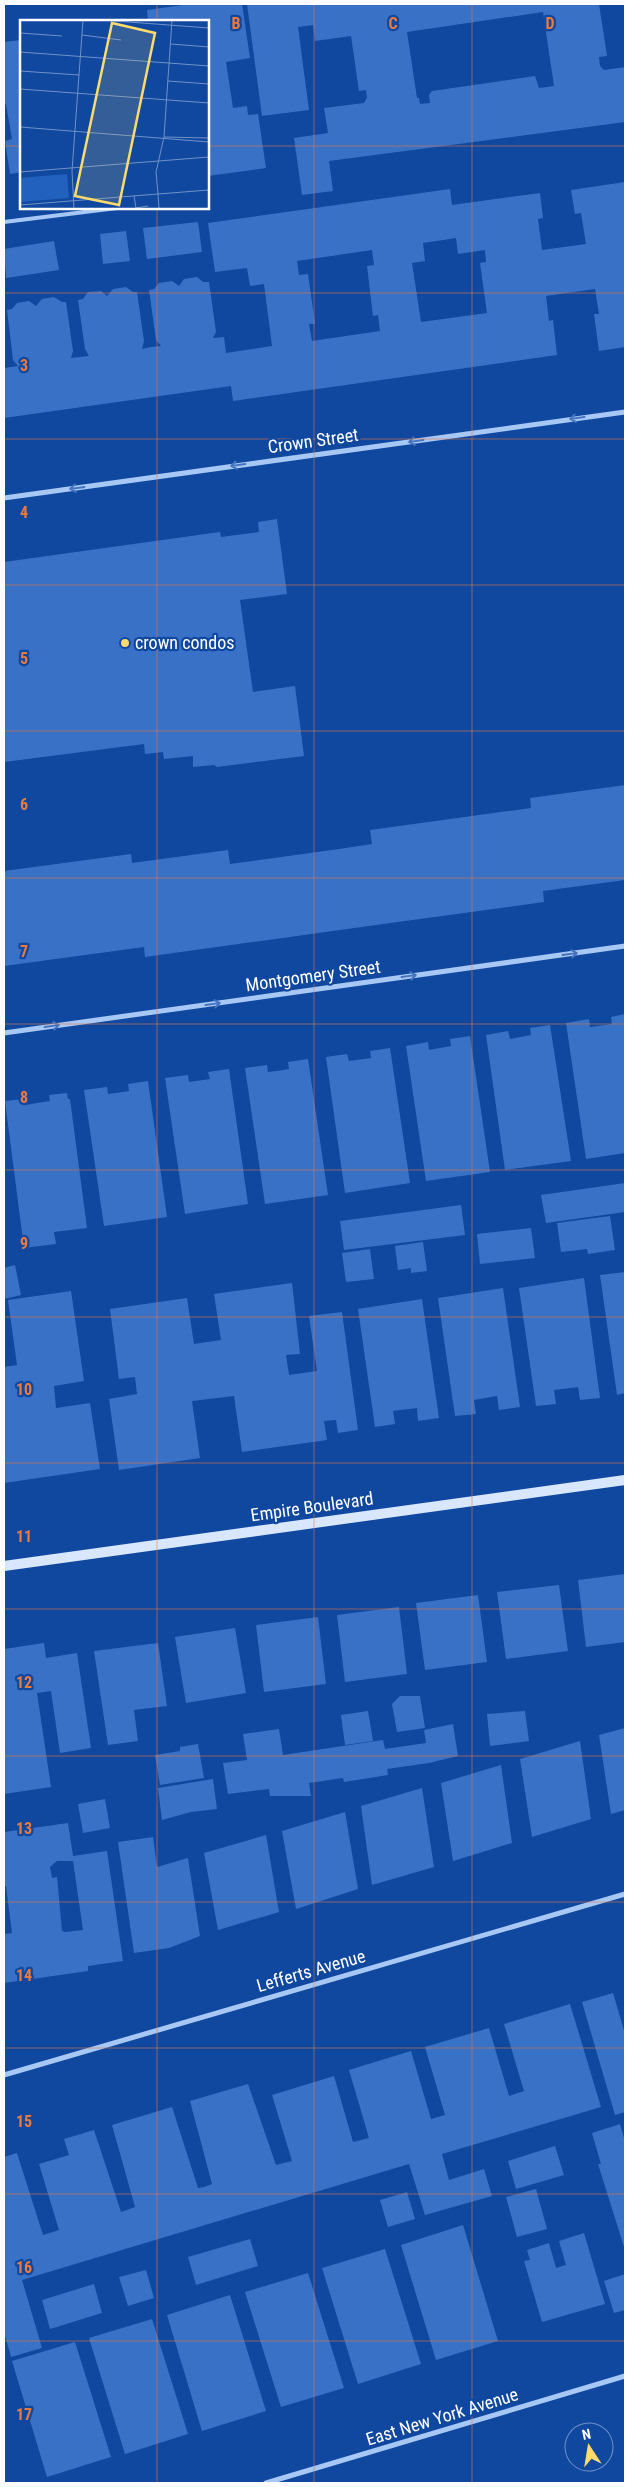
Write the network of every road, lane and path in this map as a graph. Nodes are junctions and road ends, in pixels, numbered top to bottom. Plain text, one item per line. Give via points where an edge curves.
1 (109, 209) edge
2 (4, 222) edge
3 (625, 412) edge
4 (4, 498) edge
5 (625, 946) edge
6 (4, 1033) edge
7 (625, 1480) edge
8 (4, 1566) edge
9 (625, 1894) edge
10 (4, 2075) edge
11 (625, 2376) edge
12 (266, 2483) edge

1 - 2 lane
3 -> 4 street, Crown Street
6 -> 5 street, Montgomery Street
7 - 8 main road, Empire Boulevard
9 - 10 street, Lefferts Avenue
11 - 12 street, East New York Avenue

